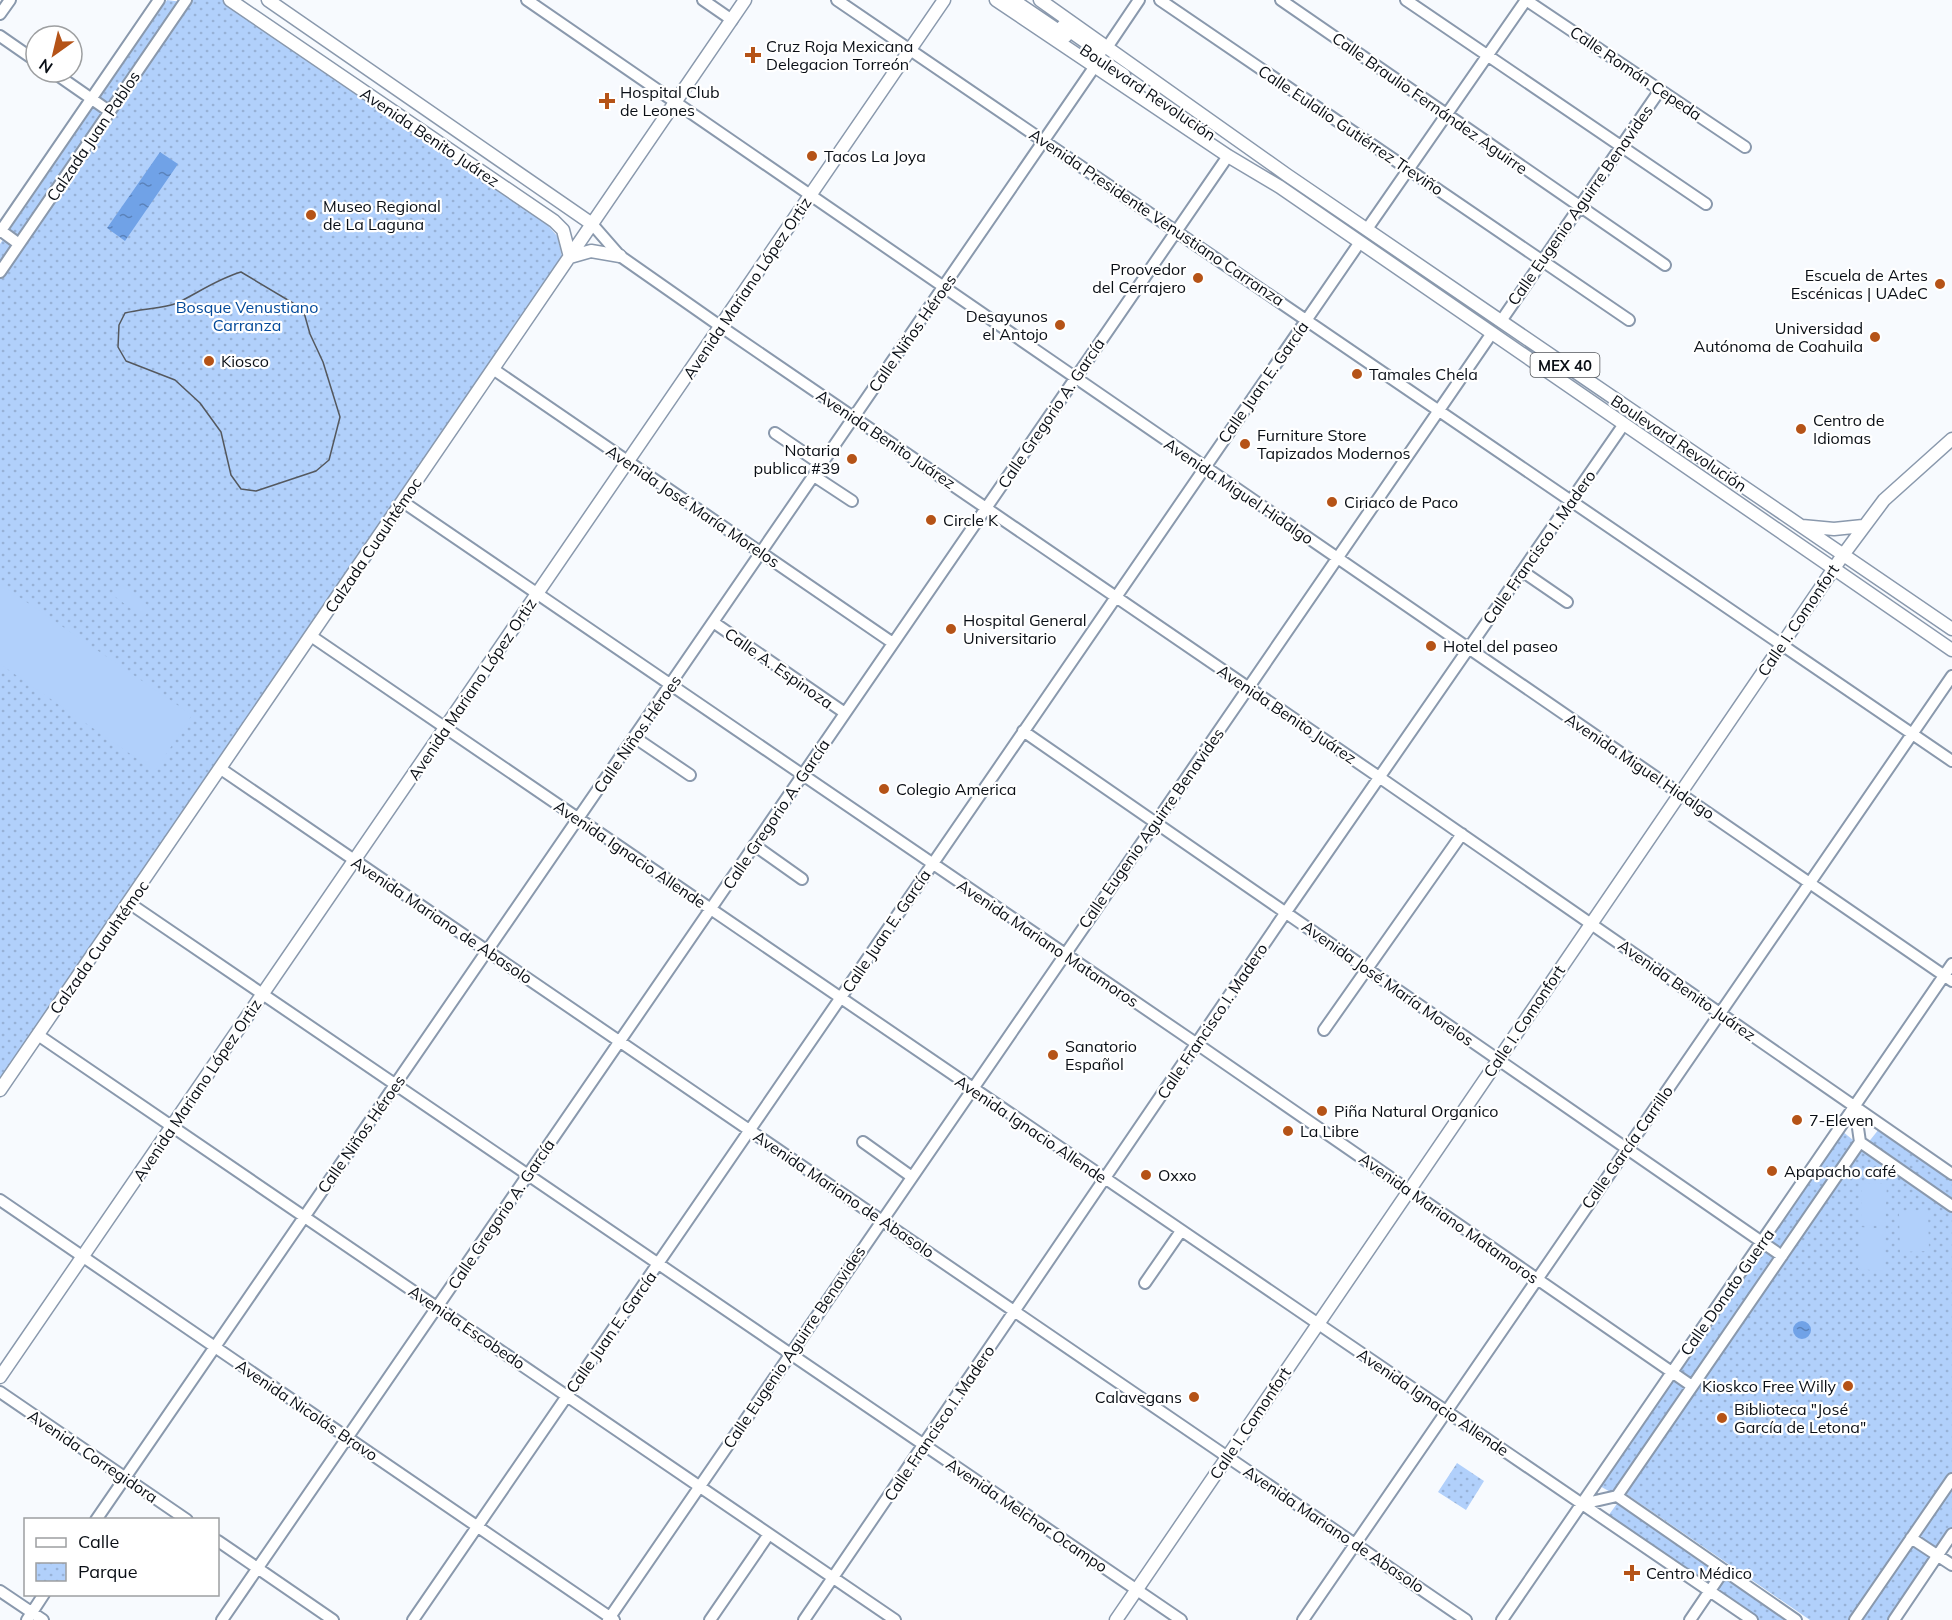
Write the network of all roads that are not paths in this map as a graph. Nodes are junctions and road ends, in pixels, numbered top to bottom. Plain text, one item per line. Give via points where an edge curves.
1 (10, 0) edge
2 (159, 0) edge
3 (186, 0) edge
4 (230, 0) edge
5 (268, 0) edge
6 (527, 0) edge
7 (703, 0) edge
8 (745, 0) edge
9 (837, 0) edge
10 (944, 0) edge
11 (996, 0) edge
12 (1013, 0) edge
13 (1024, 0) edge
14 (1040, 0) edge
15 (1139, 0) edge
16 (1160, 0) edge
17 (1281, 0) edge
18 (1406, 0) edge
19 (1526, 0) edge
20 (0, 14) edge
21 (732, 20) junction
22 (0, 36) edge
23 (1108, 46) junction
24 (910, 49) junction
25 (24, 53) edge
26 (1488, 55) junction
27 (1095, 66) junction
28 (71, 84) edge
29 (393, 87) junction
30 (1660, 90) junction
31 (91, 98) junction
32 (676, 102) junction
33 (381, 104) junction
34 (109, 111) junction
35 (1447, 115) junction
36 (1221, 138) junction
37 (1044, 141) junction
38 (1621, 146) junction
39 (1745, 147) dead end
40 (1228, 156) junction
41 (1409, 169) junction
42 (1287, 175) junction
43 (1280, 187) junction
44 (809, 196) junction
45 (1706, 204) dead end
46 (1579, 206) junction
47 (592, 224) junction
48 (1367, 230) junction
49 (0, 231) edge
50 (1176, 231) junction
51 (1360, 242) junction
52 (19, 244) junction
53 (620, 256) junction
54 (570, 257) junction
55 (1543, 260) junction
56 (1665, 266) dead end
57 (0, 272) edge
58 (943, 288) junction
59 (1306, 320) junction
60 (1629, 320) dead end
61 (1501, 321) junction
62 (720, 326) junction
63 (1492, 333) junction
64 (493, 369) junction
65 (1075, 378) junction
66 (1439, 410) junction
67 (854, 418) junction
68 (1624, 424) junction
69 (775, 433) dead end
70 (1952, 439) edge
71 (628, 461) junction
72 (822, 465) junction
73 (1204, 467) junction
74 (814, 476) junction
75 (852, 501) dead end
76 (1571, 501) junction
77 (402, 502) junction
78 (986, 508) junction
79 (1801, 526) junction
80 (1863, 526) junction
81 (761, 552) junction
82 (1843, 555) junction
83 (1337, 558) junction
84 (1833, 569) junction
85 (1522, 571) junction
86 (536, 595) junction
87 (1115, 596) junction
88 (1567, 602) dead end
89 (713, 622) junction
90 (1952, 629) edge
91 (311, 636) junction
92 (893, 643) junction
93 (1782, 644) junction
94 (1469, 649) junction
95 (1952, 650) edge
96 (1952, 676) edge
97 (669, 686) junction
98 (1248, 687) junction
99 (845, 713) junction
100 (445, 728) junction
101 (1023, 731) junction
102 (1912, 733) junction
103 (634, 737) junction
104 (1952, 760) edge
105 (220, 769) junction
106 (690, 775) dead end
107 (802, 776) junction
108 (1379, 777) junction
109 (1680, 794) junction
110 (578, 819) junction
111 (1155, 822) junction
112 (1462, 834) junction
113 (754, 845) junction
114 (354, 861) junction
115 (932, 864) junction
116 (802, 879) dead end
117 (1809, 883) junction
118 (129, 903) junction
119 (710, 909) junction
120 (1286, 912) junction
121 (1591, 924) junction
122 (487, 951) junction
123 (1065, 954) junction
124 (1952, 964) edge
125 (1367, 969) junction
126 (1948, 978) edge
127 (263, 993) junction
128 (840, 998) junction
129 (1720, 1013) junction
130 (1324, 1030) dead end
131 (38, 1035) junction
132 (619, 1041) junction
133 (1197, 1044) junction
134 (1498, 1059) junction
135 (396, 1084) junction
136 (972, 1088) junction
137 (0, 1090) edge
138 (1855, 1107) junction
139 (172, 1126) junction
140 (750, 1130) junction
141 (863, 1142) dead end
142 (1860, 1142) junction
143 (1627, 1148) junction
144 (528, 1174) junction
145 (1952, 1174) edge
146 (912, 1177) junction
147 (1105, 1179) junction
148 (1409, 1190) junction
149 (0, 1200) edge
150 (1952, 1206) edge
151 (304, 1216) junction
152 (881, 1220) junction
153 (1180, 1230) junction
154 (1762, 1242) junction
155 (1782, 1256) junction
156 (83, 1257) junction
157 (658, 1263) junction
158 (1536, 1279) junction
159 (1145, 1283) dead end
160 (437, 1307) junction
161 (1015, 1311) junction
162 (1318, 1324) junction
163 (215, 1347) junction
164 (790, 1353) junction
165 (1672, 1372) junction
166 (0, 1377) edge
167 (1692, 1386) junction
168 (0, 1392) edge
169 (567, 1396) junction
170 (1445, 1411) junction
171 (347, 1438) junction
172 (924, 1445) junction
173 (1227, 1456) junction
174 (125, 1477) junction
175 (1952, 1479) edge
176 (699, 1486) junction
177 (1617, 1496) junction
178 (1582, 1504) junction
179 (97, 1518) edge
180 (184, 1518) edge
181 (477, 1526) junction
182 (769, 1534) junction
183 (1952, 1534) edge
184 (1911, 1538) junction
185 (219, 1542) edge
186 (1355, 1544) junction
187 (1938, 1556) junction
188 (1952, 1565) edge
189 (258, 1568) junction
190 (1724, 1570) junction
191 (833, 1578) junction
192 (1136, 1589) junction
193 (0, 1591) edge
194 (1710, 1592) junction
195 (44, 1596) edge
196 (30, 1616) edge
197 (611, 1619) edge
198 (43, 1620) edge
199 (222, 1620) edge
200 (333, 1620) edge
201 (413, 1620) edge
202 (710, 1620) edge
203 (804, 1620) edge
204 (895, 1620) edge
205 (1116, 1620) edge
206 (1181, 1620) edge
207 (1303, 1620) edge
208 (1466, 1620) edge
209 (1502, 1620) edge
210 (1690, 1620) edge
211 (1752, 1620) edge
212 (1796, 1620) edge
213 (1855, 1620) edge
214 (1894, 1620) edge

1 - 20 street
2 - 31 street, Calzada Juan Pablos
3 - 34 street, Calzada Juan Pablos
4 - 33 main road, Avenida Benito Juárez
5 - 29 main road, Avenida Benito Juárez
6 - 32 street, Avenida Miguel Hidalgo
7 - 21 street
8 - 21 main road, Calzada Cuauhtémoc
9 - 24 street, Avenida Presidente Venustiano Carranza
10 - 24 main road, Avenida Mariano López Ortiz
11 - 27 main road, MEX 40
12 - 36 main road, Boulevard Revolución
13 - 36 main road, Boulevard Revolución
14 - 23 main road, Boulevard Revolución / MEX 40
15 - 23 street
16 - 41 street, Calle Eulalio Gutiérrez Treviño
17 - 35 street, Calle Braulio Fernández Aguirre
18 - 26 street
19 - 26 street
19 - 30 street, Calle Román Cepeda
21 - 32 main road, Calzada Cuauhtémoc
22 - 25 street
23 - 42 main road, Boulevard Revolución / MEX 40
24 - 37 street, Avenida Presidente Venustiano Carranza
24 - 44 main road, Avenida Mariano López Ortiz
26 - 35 street
26 - 38 street
27 - 37 street, Calle Niños Héroes
27 - 40 main road, MEX 40
28 - 31 street
29 - 33 main road
29 - 47 main road, Avenida Benito Juárez
30 - 38 street, Calle Eugenio Aguirre Benavides
30 - 39 street, Calle Román Cepeda
31 - 34 street
31 - 49 street, Calzada Juan Pablos
32 - 44 street, Avenida Miguel Hidalgo
32 - 47 main road, Calzada Cuauhtémoc
33 - 54 main road, Avenida Benito Juárez via 554,222 563,230
34 - 52 street, Calzada Juan Pablos
35 - 41 street
35 - 46 street, Calle Braulio Fernández Aguirre
36 - 42 main road, Boulevard Revolución
36 - 43 main road, Boulevard Revolución
37 - 50 street, Avenida Presidente Venustiano Carranza
37 - 58 street, Calle Niños Héroes
38 - 45 street
38 - 46 street, Calle Eugenio Aguirre Benavides
40 - 43 main road, MEX 40
40 - 50 street, Calle Gregorio A. García
41 - 48 street
41 - 55 street, Calle Eulalio Gutiérrez Treviño
42 - 48 main road, Boulevard Revolución / MEX 40
43 - 51 main road, MEX 40
44 - 58 street, Avenida Miguel Hidalgo
44 - 62 main road, Avenida Mariano López Ortiz
46 - 55 street, Calle Eugenio Aguirre Benavides
46 - 56 street, Calle Braulio Fernández Aguirre
47 - 53 street, Avenida Benito Juárez
47 - 54 main road, Calzada Cuauhtémoc
48 - 61 main road, Boulevard Revolución / MEX 40
49 - 52 street
50 - 59 street, Avenida Presidente Venustiano Carranza
50 - 65 street, Calle Gregorio A. García
51 - 59 street, Calle Juan E. García
51 - 63 main road, MEX 40
52 - 57 street, Calzada Juan Pablos
53 - 54 main road, Avenida Benito Juárez via 591,251
53 - 62 street, Avenida Benito Juárez
54 - 64 main road, Calzada Cuauhtémoc
55 - 60 street, Calle Eulalio Gutiérrez Treviño
55 - 61 street, Calle Eugenio Aguirre Benavides
58 - 65 street, Avenida Miguel Hidalgo
58 - 67 street, Calle Niños Héroes
59 - 66 street, Avenida Presidente Venustiano Carranza
59 - 73 street, Calle Juan E. García
61 - 79 main road, Boulevard Revolución / MEX 40
62 - 67 street, Avenida Benito Juárez
62 - 71 main road, Avenida Mariano López Ortiz
63 - 66 street, Calle Eugenio Aguirre Benavides
63 - 68 main road, MEX 40
64 - 71 street, Avenida José María Morelos
64 - 77 main road, Calzada Cuauhtémoc
65 - 73 street, Avenida Miguel Hidalgo
65 - 78 street, Calle Gregorio A. García
66 - 76 street, Avenida Presidente Venustiano Carranza
66 - 83 street, Calle Eugenio Aguirre Benavides
67 - 72 street, Calle Niños Héroes
67 - 78 street, Avenida Benito Juárez
68 - 76 street, Calle Francisco I. Madero
68 - 84 main road, MEX 40
69 - 72 street
70 - 80 main road, Calle I. Comonfort via 1884,500
71 - 81 street, Avenida José María Morelos
71 - 86 main road, Avenida Mariano López Ortiz
72 - 74 street, Calle Niños Héroes
73 - 83 street, Avenida Miguel Hidalgo
73 - 87 street, Calle Juan E. García
74 - 75 street
74 - 81 street, Calle Niños Héroes
76 - 85 street, Calle Francisco I. Madero
76 - 93 street, Avenida Presidente Venustiano Carranza
77 - 86 street, Avenida Mariano Matamoros
77 - 91 main road, Calzada Cuauhtémoc
78 - 87 street, Avenida Benito Juárez
78 - 92 street, Calle Gregorio A. García
79 - 80 main road
79 - 82 main road, Boulevard Revolución / MEX 40
80 - 82 main road, Calle I. Comonfort
81 - 89 street, Calle Niños Héroes
81 - 92 street, Avenida José María Morelos
82 - 84 main road, Calle I. Comonfort
82 - 90 main road, Boulevard Revolución / MEX 40
83 - 94 street, Avenida Miguel Hidalgo
83 - 98 street, Calle Eugenio Aguirre Benavides
84 - 93 main road, Calle I. Comonfort
84 - 95 main road, MEX 40
85 - 88 street
85 - 94 street, Calle Francisco I. Madero
86 - 97 street, Avenida Mariano Matamoros
86 - 100 main road, Avenida Mariano López Ortiz
87 - 98 street, Avenida Benito Juárez
87 - 101 street, Calle Juan E. García
89 - 97 street, Calle Niños Héroes
89 - 99 street, Calle A. Espinoza
91 - 100 street, Avenida Ignacio Allende
91 - 105 main road, Calzada Cuauhtémoc
92 - 99 street, Calle Gregorio A. García
93 - 102 street, Avenida Presidente Venustiano Carranza
93 - 109 main road, Calle I. Comonfort
94 - 108 street, Calle Francisco I. Madero
94 - 109 street, Avenida Miguel Hidalgo
96 - 102 street, Calle García Carrillo
97 - 103 street, Calle Niños Héroes
97 - 107 street, Avenida Mariano Matamoros
98 - 108 street, Avenida Benito Juárez
98 - 111 street, Calle Eugenio Aguirre Benavides
99 - 107 street, Calle Gregorio A. García
100 - 110 street, Avenida Ignacio Allende
100 - 114 main road, Avenida Mariano López Ortiz
101 - 111 street, Avenida José María Morelos
101 - 115 street, Calle Juan E. García
102 - 104 street, Avenida Presidente Venustiano Carranza
102 - 117 street, Calle García Carrillo
103 - 106 street
103 - 110 street, Calle Niños Héroes
105 - 114 street, Avenida Mariano de Abasolo
105 - 118 main road, Calzada Cuauhtémoc
107 - 113 street, Calle Gregorio A. García
107 - 115 street, Avenida Mariano Matamoros
108 - 112 street, Avenida Benito Juárez
108 - 120 street, Calle Francisco I. Madero
109 - 117 street, Avenida Miguel Hidalgo
109 - 121 main road, Calle I. Comonfort
110 - 119 street, Avenida Ignacio Allende
110 - 122 street, Calle Niños Héroes
111 - 120 street, Avenida José María Morelos
111 - 123 street, Calle Eugenio Aguirre Benavides
112 - 121 street, Avenida Benito Juárez
112 - 125 street
113 - 116 street
113 - 119 street, Calle Gregorio A. García
114 - 122 street, Avenida Mariano de Abasolo
114 - 127 main road, Avenida Mariano López Ortiz
115 - 123 street, Avenida Mariano Matamoros
115 - 128 street, Calle Juan E. García
117 - 126 street, Avenida Miguel Hidalgo
117 - 129 street, Calle García Carrillo
118 - 127 street, Avenida Melchor Ocampo
118 - 131 main road, Calzada Cuauhtémoc
119 - 128 street, Avenida Ignacio Allende
119 - 132 street, Calle Gregorio A. García
120 - 125 street, Avenida José María Morelos
120 - 133 street, Calle Francisco I. Madero
121 - 129 street, Avenida Benito Juárez
121 - 134 main road, Calle I. Comonfort
122 - 132 street, Avenida Mariano de Abasolo
122 - 135 street, Calle Niños Héroes
123 - 133 street, Avenida Mariano Matamoros
123 - 136 street, Calle Eugenio Aguirre Benavides
124 - 126 street, Calle Donato Guerra
125 - 130 street
125 - 134 street, Avenida José María Morelos
126 - 138 street, Calle Donato Guerra
127 - 135 street, Avenida Melchor Ocampo
127 - 139 main road, Avenida Mariano López Ortiz
128 - 136 street, Avenida Ignacio Allende
128 - 140 street, Calle Juan E. García
129 - 138 street, Avenida Benito Juárez
129 - 143 street, Calle García Carrillo
131 - 137 main road, Calzada Cuauhtémoc
131 - 139 street, Avenida Escobedo
132 - 140 street, Avenida Mariano de Abasolo
132 - 144 street, Calle Gregorio A. García
133 - 147 street, Calle Francisco I. Madero
133 - 148 street, Avenida Mariano Matamoros
134 - 143 street, Avenida José María Morelos
134 - 148 main road, Calle I. Comonfort
135 - 144 street, Avenida Melchor Ocampo
135 - 151 street, Calle Niños Héroes
136 - 146 street, Calle Eugenio Aguirre Benavides
136 - 147 street, Avenida Ignacio Allende
138 - 142 street
138 - 145 street, Avenida Benito Juárez
138 - 154 street, Calle Donato Guerra
139 - 151 street, Avenida Escobedo
139 - 156 main road, Avenida Mariano López Ortiz
140 - 152 street, Avenida Mariano de Abasolo
140 - 157 street, Calle Juan E. García
141 - 146 street
142 - 150 street
142 - 155 street, Calle Donato Guerra
143 - 154 street, Avenida José María Morelos
143 - 158 street, Calle García Carrillo
144 - 157 street, Avenida Melchor Ocampo
144 - 160 street, Calle Gregorio A. García
146 - 152 street, Calle Eugenio Aguirre Benavides
147 - 153 street, Avenida Ignacio Allende
147 - 161 street, Calle Francisco I. Madero
148 - 158 street, Avenida Mariano Matamoros
148 - 162 main road, Calle I. Comonfort
149 - 156 street, Avenida Nicolás Bravo
151 - 160 street, Avenida Escobedo
151 - 163 street, Calle Niños Héroes
152 - 161 street, Avenida Mariano de Abasolo
152 - 164 street, Calle Eugenio Aguirre Benavides
153 - 159 street
153 - 162 street, Avenida Ignacio Allende
154 - 155 street, Avenida José María Morelos
154 - 165 street, Calle Donato Guerra
155 - 167 street, Calle Donato Guerra
156 - 163 street, Avenida Nicolás Bravo
156 - 166 main road, Avenida Mariano López Ortiz
157 - 164 street, Avenida Melchor Ocampo
157 - 169 street, Calle Juan E. García
158 - 165 street, Avenida Mariano Matamoros
158 - 170 street, Calle García Carrillo
160 - 169 street, Avenida Escobedo
160 - 171 street, Calle Gregorio A. García
161 - 172 street, Calle Francisco I. Madero
161 - 173 street, Avenida Mariano de Abasolo
162 - 170 street, Avenida Ignacio Allende
162 - 173 main road, Calle I. Comonfort
163 - 171 street, Avenida Nicolás Bravo
163 - 174 street, Calle Niños Héroes
164 - 172 street, Avenida Melchor Ocampo
164 - 176 street, Calle Eugenio Aguirre Benavides
165 - 167 street, Avenida Mariano Matamoros
165 - 178 street, Calle Donato Guerra
167 - 177 street, Calle Donato Guerra
168 - 174 street, Avenida Corregidora
169 - 176 street, Avenida Escobedo
169 - 181 street, Calle Juan E. García
170 - 178 street, Avenida Ignacio Allende
170 - 186 street, Calle García Carrillo
171 - 181 street, Avenida Nicolás Bravo
171 - 189 street, Calle Gregorio A. García
172 - 191 street, Calle Francisco I. Madero
172 - 192 street, Avenida Melchor Ocampo
173 - 186 street, Avenida Mariano de Abasolo
173 - 192 main road, Calle I. Comonfort
174 - 179 street, Calle Niños Héroes
174 - 180 street, Avenida Corregidora
175 - 184 street
176 - 182 street, Avenida Escobedo
176 - 197 street, Calle Eugenio Aguirre Benavides
177 - 178 street
177 - 190 street
178 - 194 street, Avenida Ignacio Allende
178 - 209 street, Calle Donato Guerra
181 - 197 street, Avenida Nicolás Bravo
181 - 201 street, Calle Juan E. García
182 - 191 street, Avenida Escobedo
182 - 202 street
183 - 187 street
184 - 187 street
184 - 213 street
185 - 189 street
186 - 207 street, Calle García Carrillo
186 - 208 street, Avenida Mariano de Abasolo
187 - 188 street
187 - 214 street
189 - 199 street, Calle Gregorio A. García
189 - 200 street
190 - 194 street
190 - 212 street
191 - 203 street, Calle Francisco I. Madero
191 - 204 street, Avenida Escobedo
192 - 205 main road, Calle I. Comonfort
192 - 206 street, Avenida Melchor Ocampo
193 - 196 street
194 - 210 street
194 - 211 street, Avenida Ignacio Allende
195 - 196 street
196 - 198 street

